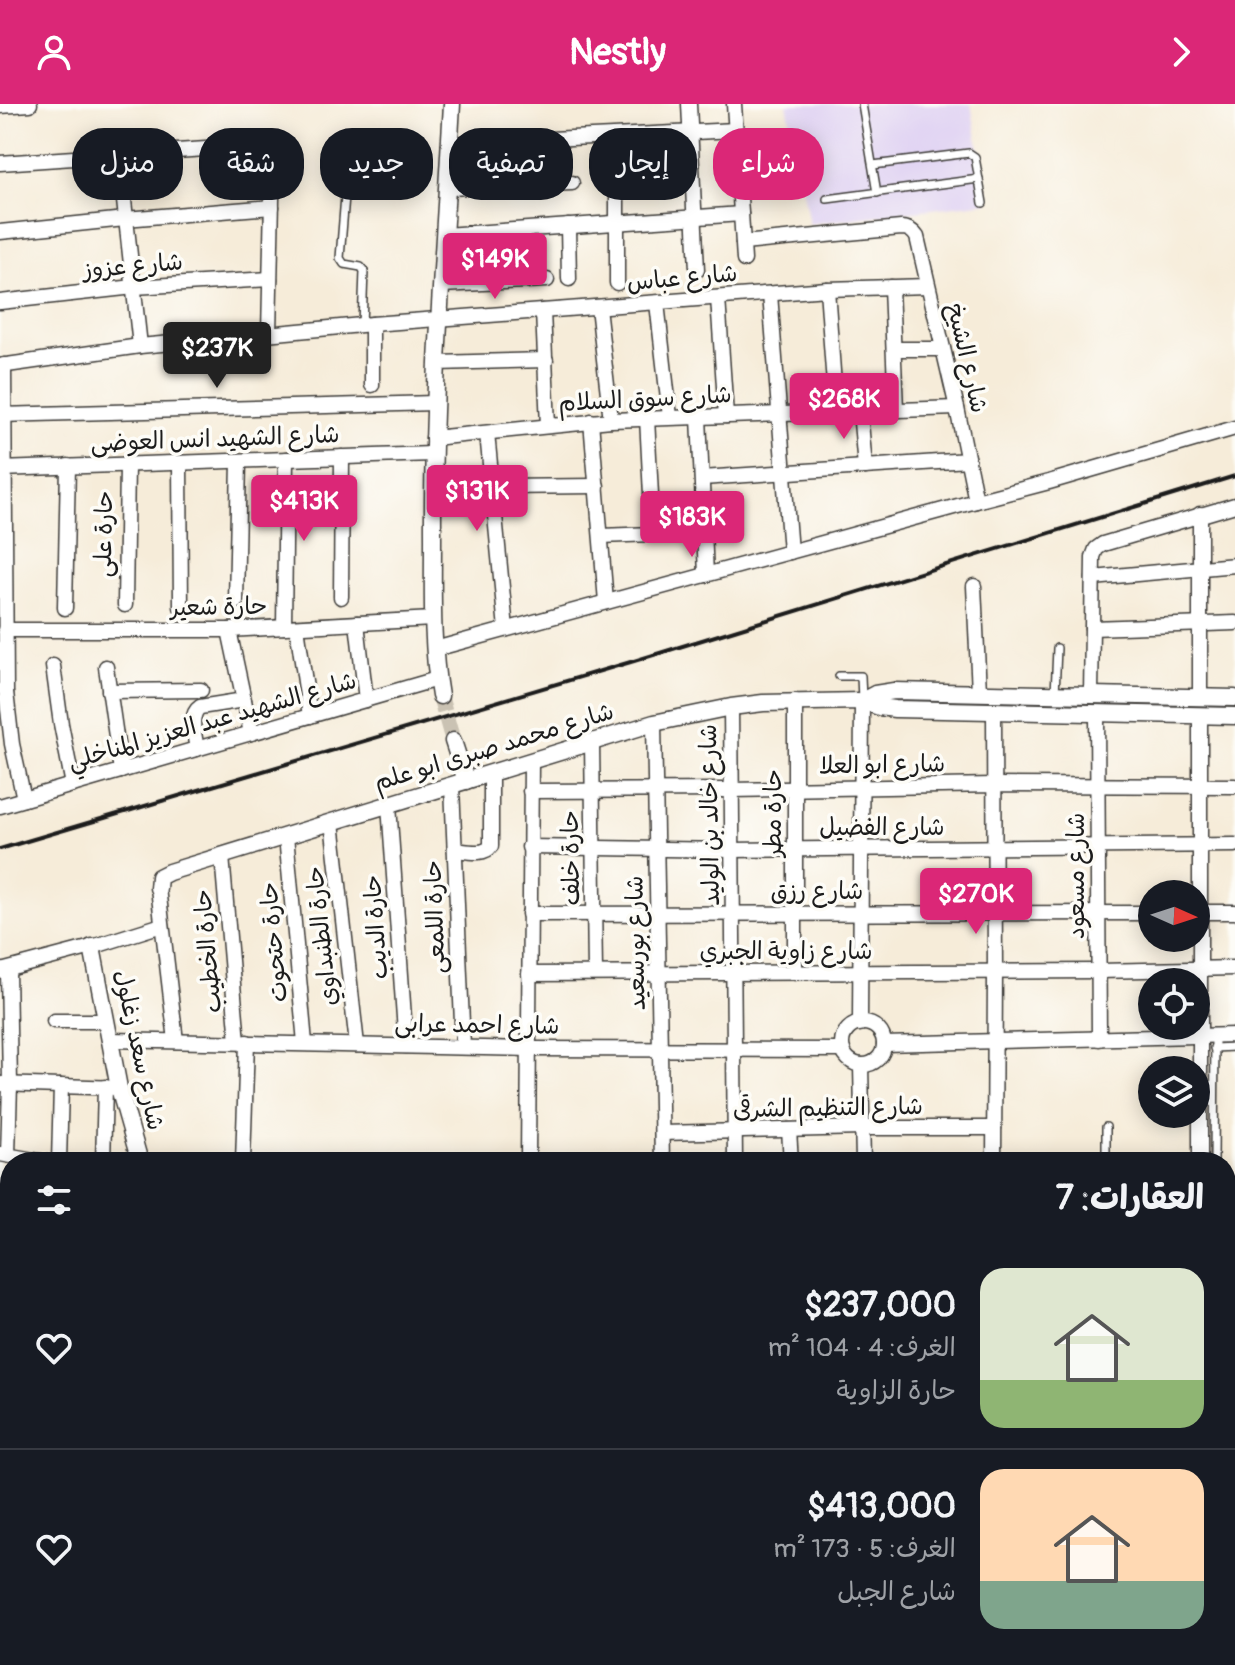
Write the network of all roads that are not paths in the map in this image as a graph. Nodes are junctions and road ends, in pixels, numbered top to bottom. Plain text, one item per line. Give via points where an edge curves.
1 (30, 104) edge
2 (452, 104) edge
3 (689, 104) edge
4 (734, 104) edge
5 (862, 104) edge
6 (0, 106) edge
7 (450, 128) edge
8 (691, 128) edge
9 (736, 128) edge
10 (449, 144) edge
11 (183, 151) edge
12 (72, 158) edge
13 (0, 163) edge
14 (873, 165) junction
15 (979, 179) junction
16 (447, 188) joint
17 (877, 193) junction
18 (827, 199) dead end
19 (123, 200) edge
20 (345, 200) edge
21 (617, 200) edge
22 (694, 200) edge
23 (740, 200) edge
24 (983, 203) dead end
25 (272, 207) junction
26 (741, 214) junction
27 (695, 218) junction
28 (125, 219) junction
29 (617, 223) junction
30 (568, 226) junction
31 (0, 232) edge
32 (444, 235) junction
33 (743, 243) junction
34 (744, 260) dead end
35 (697, 270) dead end
36 (270, 279) junction
37 (569, 279) dead end
38 (547, 280) dead end
39 (617, 283) dead end
40 (441, 285) junction
41 (928, 286) junction
42 (134, 287) junction
43 (891, 287) junction
44 (827, 289) junction
45 (770, 294) junction
46 (718, 298) junction
47 (0, 302) edge
48 (657, 303) junction
49 (598, 307) junction
50 (543, 311) junction
51 (440, 320) junction
52 (367, 324) junction
53 (269, 333) junction
54 (140, 346) junction
55 (894, 349) junction
56 (943, 349) junction
57 (546, 360) junction
58 (437, 363) junction
59 (2, 365) edge
60 (372, 385) dead end
61 (435, 403) junction
62 (957, 408) junction
63 (896, 410) junction
64 (860, 411) junction
65 (836, 412) junction
66 (2, 414) edge
67 (779, 414) junction
68 (726, 416) junction
69 (670, 417) junction
70 (699, 417) junction
71 (647, 418) junction
72 (611, 420) junction
73 (591, 421) junction
74 (548, 426) junction
75 (1235, 428) edge
76 (487, 433) junction
77 (432, 446) junction
78 (342, 457) junction
79 (286, 459) junction
80 (968, 460) junction
81 (239, 461) junction
82 (180, 463) junction
83 (127, 464) junction
84 (68, 466) junction
85 (865, 467) junction
86 (2, 469) edge
87 (784, 473) junction
88 (702, 478) junction
89 (597, 486) junction
90 (492, 487) junction
91 (975, 495) junction
92 (1235, 505) edge
93 (2, 514) edge
94 (1200, 514) junction
95 (705, 532) junction
96 (653, 534) junction
97 (601, 536) junction
98 (790, 552) junction
99 (1235, 565) edge
100 (1200, 568) junction
101 (706, 575) junction
102 (1093, 578) junction
103 (974, 586) dead end
104 (341, 597) dead end
105 (236, 602) dead end
106 (606, 602) junction
107 (125, 605) dead end
108 (181, 607) dead end
109 (65, 608) dead end
110 (433, 619) junction
111 (357, 623) junction
112 (1235, 623) edge
113 (1200, 624) junction
114 (290, 627) junction
115 (1092, 628) junction
116 (506, 629) junction
117 (5, 630) junction
118 (229, 630) junction
119 (1057, 648) dead end
120 (435, 649) junction
121 (53, 666) dead end
122 (106, 667) dead end
123 (839, 676) dead end
124 (438, 688) joint
125 (201, 690) dead end
126 (109, 691) junction
127 (979, 692) junction
128 (1055, 694) junction
129 (1091, 695) junction
130 (1200, 697) junction
131 (1235, 698) edge
132 (244, 700) junction
133 (366, 700) junction
134 (795, 701) junction
135 (862, 701) junction
136 (731, 707) junction
137 (994, 711) junction
138 (1055, 713) junction
139 (1097, 714) junction
140 (310, 716) junction
141 (1200, 716) junction
142 (1235, 716) edge
143 (654, 723) junction
144 (251, 733) junction
145 (453, 741) tunnel mouth
146 (592, 742) junction
147 (197, 749) junction
148 (531, 761) junction
149 (121, 771) junction
150 (491, 773) junction
151 (459, 783) junction
152 (73, 785) junction
153 (994, 785) junction
154 (1098, 785) junction
155 (1200, 786) junction
156 (1235, 786) edge
157 (863, 788) junction
158 (795, 789) junction
159 (592, 790) junction
160 (655, 790) junction
161 (732, 790) junction
162 (530, 791) junction
163 (24, 799) junction
164 (389, 805) junction
165 (0, 806) edge
166 (332, 822) junction
167 (286, 836) junction
168 (1235, 845) edge
169 (1200, 846) junction
170 (529, 847) junction
171 (1098, 847) junction
172 (593, 848) junction
173 (994, 848) junction
174 (656, 849) junction
175 (863, 849) junction
176 (455, 850) junction
177 (732, 850) junction
178 (795, 850) junction
179 (222, 856) junction
180 (1199, 880) edge
181 (158, 888) joint
182 (1210, 912) edge
183 (1235, 912) edge
184 (657, 913) junction
185 (733, 913) junction
186 (795, 913) junction
187 (862, 913) junction
188 (995, 913) junction
189 (1099, 913) junction
190 (1138, 913) edge
191 (529, 914) junction
192 (594, 914) junction
193 (162, 925) junction
194 (92, 947) junction
195 (1235, 968) edge
196 (1210, 969) edge
197 (4, 970) edge
198 (1138, 970) edge
199 (1099, 971) junction
200 (861, 972) junction
201 (995, 972) junction
202 (595, 973) junction
203 (659, 973) junction
204 (734, 973) junction
205 (795, 973) junction
206 (529, 974) junction
207 (54, 1021) dead end
208 (106, 1021) junction
209 (860, 1024) junction
210 (1235, 1035) edge
211 (1099, 1039) junction
212 (1138, 1039) edge
213 (1210, 1039) junction
214 (110, 1040) junction
215 (1210, 1040) edge
216 (176, 1041) junction
217 (995, 1041) junction
218 (242, 1042) junction
219 (305, 1043) junction
220 (884, 1044) junction
221 (357, 1045) junction
222 (406, 1046) junction
223 (463, 1047) junction
224 (1235, 1047) edge
225 (529, 1049) junction
226 (660, 1049) junction
227 (734, 1050) junction
228 (843, 1050) junction
229 (861, 1065) junction
230 (5, 1084) edge
231 (61, 1086) junction
232 (112, 1088) junction
233 (1106, 1127) dead end
234 (862, 1128) junction
235 (994, 1128) junction
236 (789, 1130) junction
237 (735, 1131) junction
238 (662, 1133) junction
239 (4, 1152) edge
240 (59, 1152) edge
241 (104, 1152) edge
242 (136, 1152) edge
243 (243, 1152) edge
244 (528, 1152) edge
245 (662, 1152) edge
246 (735, 1152) edge
247 (790, 1152) edge
248 (863, 1152) edge
249 (994, 1152) edge
250 (1106, 1152) edge
251 (1201, 1152) edge
252 (1214, 1152) edge

1 - 6 street
2 - 7 street
3 - 8 street
4 - 9 street
5 - 14 lane
10 - 16 street
11 - 25 street via 270,148
12 - 13 street
14 - 15 lane via 969,153 975,157
14 - 17 lane
15 - 17 lane
15 - 24 lane
16 - 32 street
17 - 18 lane
19 - 28 street
20 - 52 lane via 340,258 364,271
21 - 29 street
22 - 27 street
23 - 26 street
25 - 28 street
25 - 36 street
26 - 27 street
26 - 33 street
27 - 29 street
27 - 35 street
28 - 31 street
28 - 42 street
29 - 30 street
29 - 39 street
30 - 32 street
30 - 37 street
32 - 40 street
33 - 34 street
33 - 41 street, شارع الشيخ via 910,230 917,237
36 - 42 street, شارع عزوز
36 - 53 street
38 - 40 street
40 - 51 street
41 - 43 street, شارع عباس
41 - 56 street, شارع الشيخ
42 - 47 street, شارع عزوز
42 - 54 street
43 - 44 street, شارع عباس
43 - 55 street
44 - 45 street, شارع عباس
44 - 65 street
45 - 46 street, شارع عباس
45 - 67 street
46 - 48 street, شارع عباس
46 - 68 street
48 - 49 street, شارع عباس
48 - 69 street
49 - 50 street, شارع عباس
49 - 72 street
50 - 51 street, شارع عباس
50 - 57 street
51 - 52 street, شارع عباس
51 - 58 street
52 - 53 street, شارع عباس
52 - 60 street
53 - 54 street, شارع عباس
54 - 59 street, شارع عباس
55 - 56 street
55 - 63 street
56 - 62 street, شارع الشيخ
57 - 58 street
57 - 74 street
58 - 61 street
59 - 66 street
61 - 66 street
61 - 77 street
62 - 63 street, شارع سوق السلام
62 - 80 street, شارع الشيخ
63 - 64 street, شارع سوق السلام
64 - 65 street, شارع سوق السلام
64 - 85 street
65 - 67 street, شارع سوق السلام
66 - 86 street
67 - 68 street, شارع سوق السلام
67 - 87 street
68 - 70 street, شارع سوق السلام
69 - 70 street, شارع سوق السلام
69 - 71 street, شارع سوق السلام
70 - 88 street
71 - 72 street, شارع سوق السلام
71 - 96 street
72 - 73 street, شارع سوق السلام
73 - 74 street, شارع سوق السلام
73 - 89 street
74 - 76 street, شارع سوق السلام
75 - 91 street via 1049,482
76 - 77 street, شارع سوق السلام
76 - 90 street
77 - 78 street, شارع الشهيد انس العوضى
77 - 110 street
78 - 79 street, شارع الشهيد انس العوضى
78 - 104 street
79 - 81 street, شارع الشهيد انس العوضى
79 - 114 street
80 - 85 street
80 - 91 street, شارع الشيخ
81 - 82 street, شارع الشهيد انس العوضى
81 - 105 street
82 - 83 street, شارع الشهيد انس العوضى
82 - 108 street
83 - 84 street, شارع الشهيد انس العوضى
83 - 107 street, حارة على
84 - 86 street, شارع الشهيد انس العوضى
84 - 109 street
85 - 87 street
86 - 93 street
87 - 88 street
87 - 98 street
88 - 95 street
89 - 90 street
89 - 97 street
90 - 116 street
91 - 98 street
92 - 94 street
93 - 117 street
94 - 100 street
94 - 102 street via 1103,544 1093,557
95 - 96 street
95 - 101 street
96 - 97 street
97 - 106 street
98 - 101 street
99 - 100 street
100 - 102 street
100 - 113 street
101 - 106 street
102 - 115 street
103 - 127 street
106 - 116 street
110 - 111 street, حارة شعير
110 - 120 street
111 - 114 street, حارة شعير
111 - 133 street
112 - 113 street
113 - 115 street
113 - 130 street
114 - 118 street, حارة شعير
114 - 140 street
115 - 129 street
116 - 120 street
117 - 118 street, حارة شعير
117 - 163 street via 8,719
118 - 132 street
119 - 128 lane
120 - 124 street
121 - 152 street
122 - 126 street
123 - 135 lane via 861,676
124 - 133 street, شارع الشهيد عبد العزيز المناخلي
125 - 126 street
126 - 149 street
127 - 128 street, شارع محمد صبرى ابو علم
127 - 135 street, شارع محمد صبرى ابو علم via 894,691
128 - 129 street, شارع محمد صبرى ابو علم
128 - 138 street
129 - 130 street, شارع محمد صبرى ابو علم
130 - 131 street, شارع محمد صبرى ابو علم
132 - 144 street
132 - 147 street via 196,709
133 - 140 street, شارع الشهيد عبد العزيز المناخلي
134 - 135 street, شارع محمد صبرى ابو علم
134 - 136 street, شارع محمد صبرى ابو علم
134 - 158 street, حارة مطر
135 - 137 street, شارع محمد صبرى ابو علم via 887,708
135 - 157 street
136 - 143 street, شارع محمد صبرى ابو علم
136 - 161 street, شارع خالد بن الوليد
137 - 138 street, شارع محمد صبرى ابو علم
137 - 153 street
138 - 139 street, شارع محمد صبرى ابو علم
139 - 141 street, شارع محمد صبرى ابو علم
139 - 154 street, شارع مسعود
140 - 144 street, شارع الشهيد عبد العزيز المناخلي
141 - 142 street, شارع محمد صبرى ابو علم
141 - 155 street
143 - 146 street, شارع محمد صبرى ابو علم
143 - 160 street, شارع بورسعيد
144 - 147 street, شارع الشهيد عبد العزيز المناخلي
145 - 151 street
146 - 148 street, شارع محمد صبرى ابو علم
146 - 159 street, حارة خلف
147 - 149 street, شارع الشهيد عبد العزيز المناخلي
148 - 150 street, شارع محمد صبرى ابو علم
148 - 162 street
149 - 152 street, شارع الشهيد عبد العزيز المناخلي
150 - 151 street, شارع محمد صبرى ابو علم
150 - 176 street via 490,848
151 - 164 street, شارع محمد صبرى ابو علم
151 - 176 street, حارة اللمعى
152 - 163 street, شارع الشهيد عبد العزيز المناخلي
153 - 154 street, شارع ابو العلا
153 - 157 street, شارع ابو العلا
153 - 173 street
154 - 155 street, شارع ابو العلا
154 - 171 street, شارع مسعود
155 - 156 street, شارع ابو العلا
155 - 169 street
157 - 158 street, شارع ابو العلا
157 - 175 street
158 - 161 street, شارع ابو العلا
158 - 178 street, حارة مطر
159 - 160 street, شارع ابو العلا
159 - 162 street, شارع ابو العلا
159 - 172 street, حارة خلف
160 - 161 street, شارع ابو العلا
160 - 174 street, شارع بورسعيد
161 - 177 street, شارع خالد بن الوليد
162 - 170 street
163 - 165 street, شارع الشهيد عبد العزيز المناخلي
164 - 166 street, شارع محمد صبرى ابو علم
164 - 222 street, حارة الديب
166 - 167 street, شارع محمد صبرى ابو علم
166 - 221 street, حارة الطنبداوي
167 - 179 street, شارع محمد صبرى ابو علم
167 - 219 street, حارة حتحوت
168 - 169 street, شارع الفضيل
169 - 171 street, شارع الفضيل
169 - 180 street
170 - 172 street, شارع الفضيل
170 - 191 street
171 - 173 street, شارع الفضيل
171 - 189 street, شارع مسعود
172 - 174 street, شارع الفضيل
172 - 192 street, حارة خلف
173 - 175 street, شارع الفضيل
173 - 188 street
174 - 177 street, شارع الفضيل
174 - 184 street, شارع بورسعيد
175 - 178 street, شارع الفضيل
175 - 187 street
176 - 223 street, حارة اللمعى
177 - 178 street, شارع الفضيل
177 - 185 street, شارع خالد بن الوليد
178 - 186 street, حارة مطر
179 - 181 street, شارع محمد صبرى ابو علم via 163,874
179 - 218 street, حارة الخطيب
181 - 193 street
182 - 183 street
184 - 185 street, شارع رزق
184 - 192 street, شارع رزق
184 - 203 street, شارع بورسعيد
185 - 186 street, شارع رزق
185 - 204 street, شارع خالد بن الوليد
186 - 187 street, شارع رزق
186 - 205 street, حارة مطر
187 - 188 street, شارع رزق
187 - 200 street
188 - 189 street, شارع رزق
188 - 201 street
189 - 190 street, شارع رزق
189 - 199 street, شارع مسعود
191 - 192 street, شارع رزق
191 - 206 street
192 - 202 street, حارة خلف
193 - 194 street
193 - 216 street
194 - 197 street
194 - 208 street, شارع سعد زغلول
195 - 196 street, شارع زاوية الجبري
197 - 230 street
198 - 199 street, شارع زاوية الجبري
199 - 201 street, شارع زاوية الجبري
199 - 211 street, شارع مسعود
200 - 201 street, شارع زاوية الجبري
200 - 205 street, شارع زاوية الجبري
200 - 209 street
201 - 217 street
202 - 203 street, شارع زاوية الجبري
202 - 206 street, شارع زاوية الجبري
203 - 204 street, شارع زاوية الجبري
203 - 226 street, شارع بورسعيد
204 - 205 street, شارع زاوية الجبري
204 - 227 street, شارع خالد بن الوليد
206 - 225 street
207 - 208 street
208 - 214 street, شارع سعد زغلول
209 - 220 street via 879,1031
209 - 228 street via 846,1033
210 - 213 street
211 - 212 street
211 - 217 street
213 - 224 lane
213 - 252 lane
214 - 216 street, شارع احمد عرابى
214 - 232 street, شارع سعد زغلول
215 - 251 street
216 - 218 street, شارع احمد عرابى
217 - 220 street
217 - 235 street
218 - 219 street, شارع احمد عرابى
218 - 243 street, حارة الخطيب
219 - 221 street, شارع احمد عرابى
220 - 229 street via 874,1062
221 - 222 street, شارع احمد عرابى
222 - 223 street, شارع احمد عرابى
223 - 225 street, شارع احمد عرابى
225 - 226 street, شارع احمد عرابى
225 - 244 street
226 - 227 street, شارع احمد عرابى
226 - 238 street, شارع بورسعيد
227 - 228 street, شارع احمد عرابى
227 - 237 street, شارع خالد بن الوليد
228 - 229 street
229 - 234 street
230 - 231 street
230 - 239 street
231 - 232 street
231 - 240 street
232 - 241 street
232 - 242 street, شارع سعد زغلول
233 - 250 lane
234 - 235 street, شارع التنظيم الشرقى
234 - 236 street, شارع التنظيم الشرقى
234 - 248 street
235 - 249 street
236 - 237 street, شارع التنظيم الشرقى
236 - 247 street
237 - 238 street, شارع التنظيم الشرقى
237 - 246 street, شارع خالد بن الوليد
238 - 245 street, شارع بورسعيد

